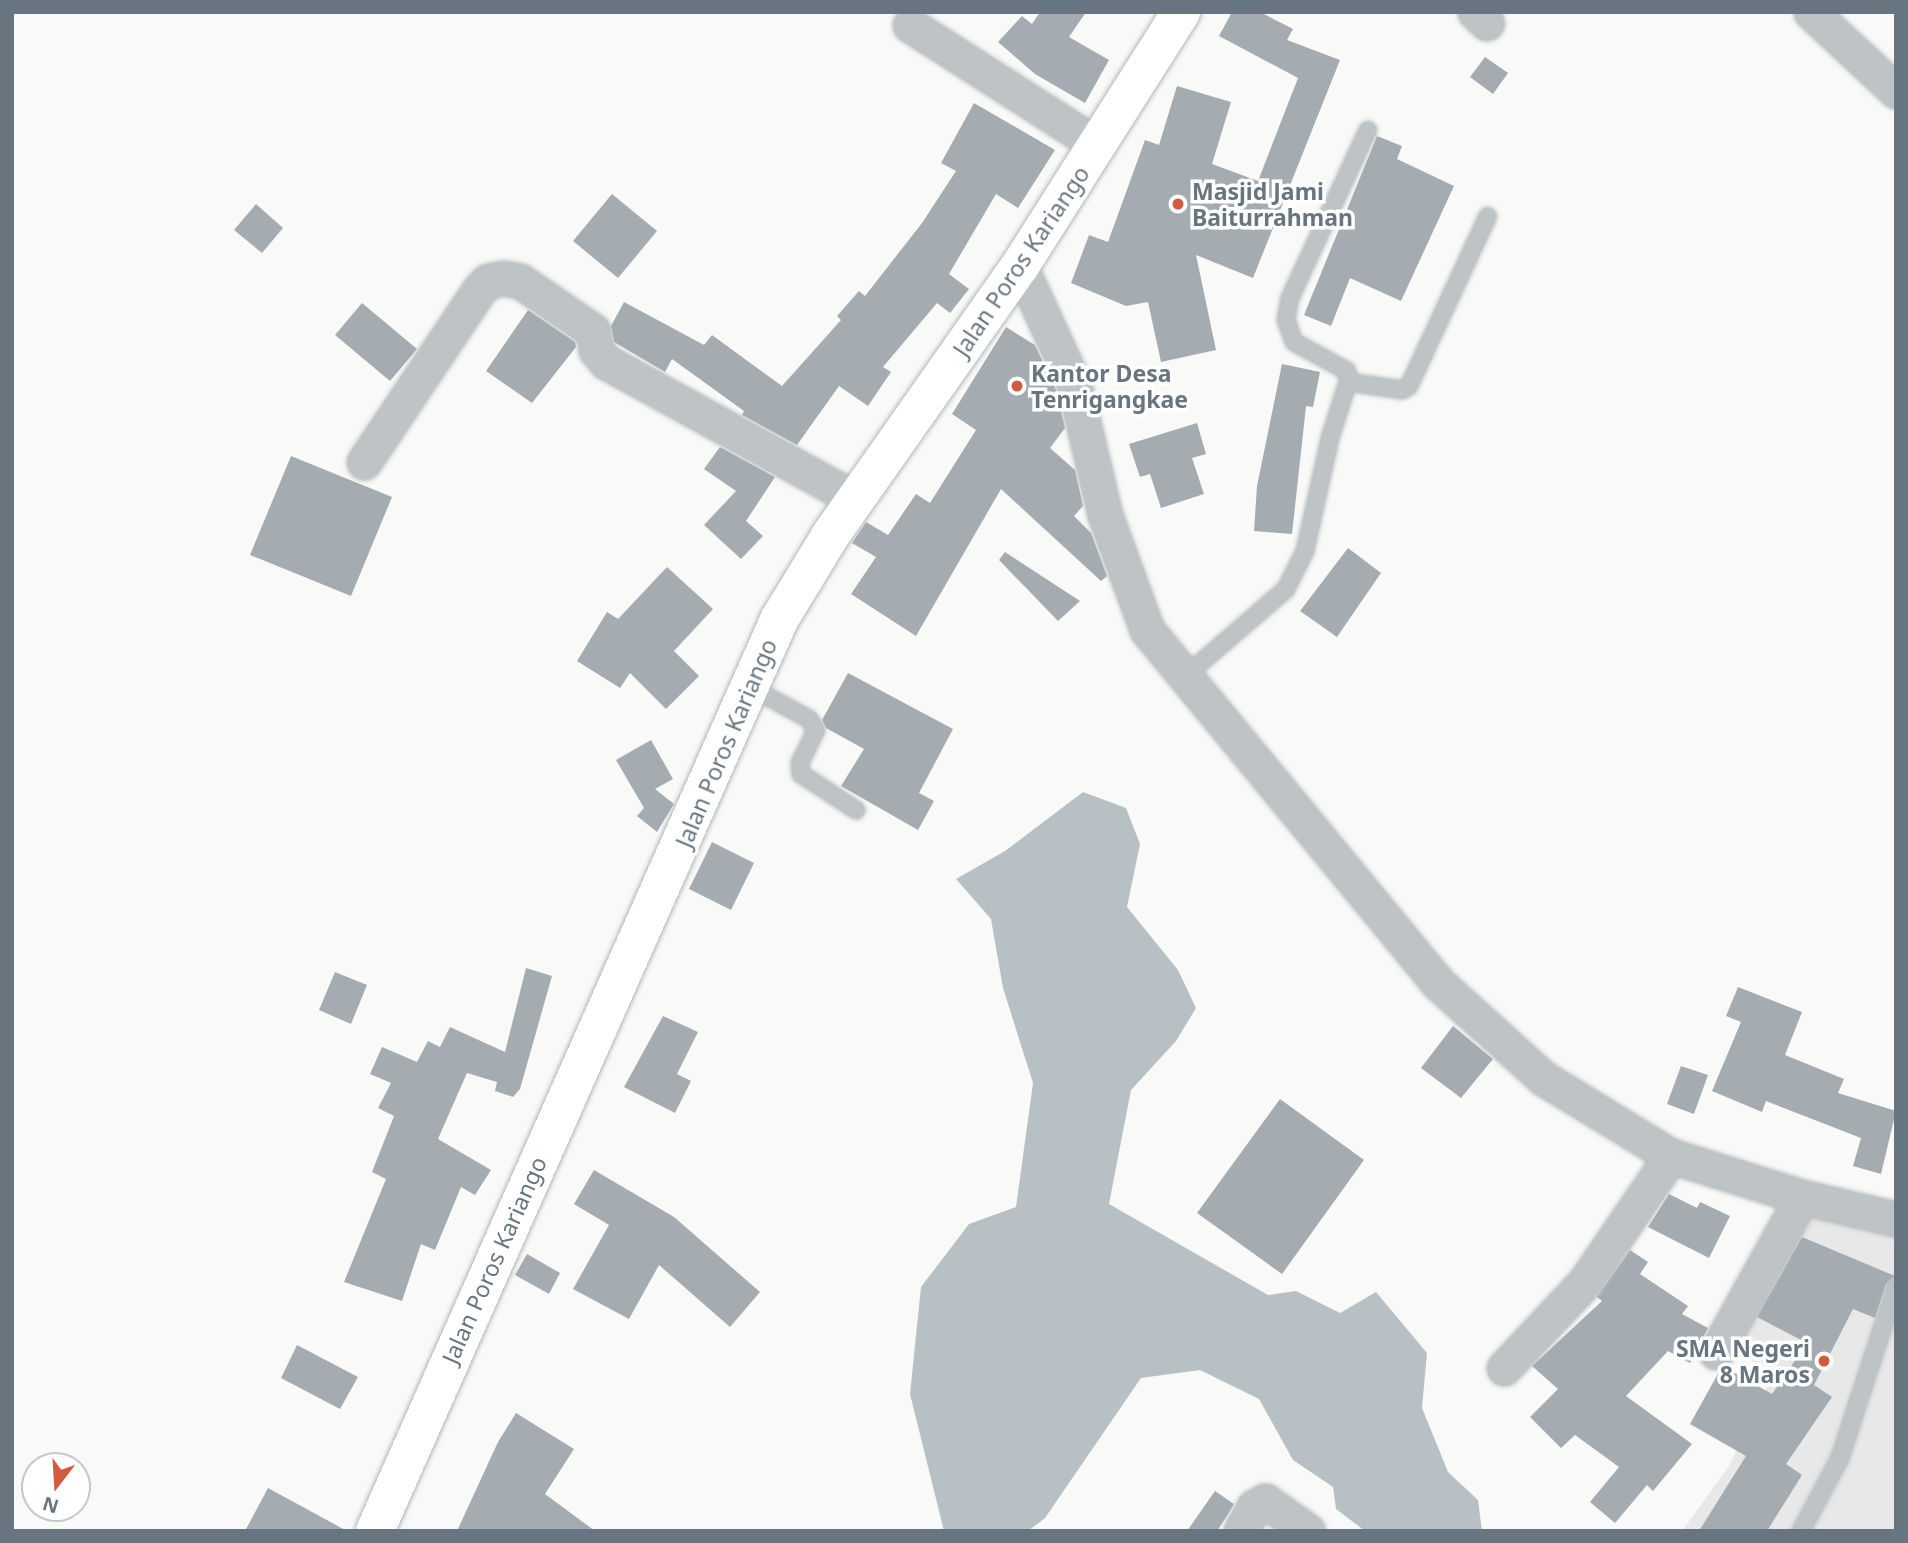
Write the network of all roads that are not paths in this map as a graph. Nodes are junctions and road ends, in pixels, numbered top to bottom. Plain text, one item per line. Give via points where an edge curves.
1 (1181, 12) edge
2 (1811, 12) edge
3 (910, 26) dead end
4 (1896, 91) edge
5 (1368, 130) dead end
6 (1098, 145) junction
7 (1488, 216) dead end
8 (1020, 265) junction
9 (1348, 382) junction
10 (364, 462) dead end
11 (855, 499) junction
12 (1183, 678) junction
13 (750, 687) junction
14 (856, 810) dead end
15 (1671, 1156) junction
16 (1802, 1198) junction
17 (1896, 1219) edge
18 (1896, 1287) edge
19 (1716, 1352) dead end
20 (1504, 1368) dead end
21 (375, 1531) edge
22 (1241, 1531) edge
23 (1308, 1531) edge
24 (1801, 1531) edge

1 - 6 main road, Jalan Poros Kariango
2 - 4 street
3 - 6 street
5 - 9 lane via 1290,298 1286,320 1294,342 1347,371
6 - 8 main road, Jalan Poros Kariango
7 - 9 lane via 1409,386 1402,390
8 - 11 main road, Jalan Poros Kariango
8 - 12 street via 1074,384 1105,514 1147,630
9 - 12 lane via 1298,569 1272,603
10 - 11 street via 480,289 496,278 512,279 593,331 596,350 606,362
11 - 13 main road, Jalan Poros Kariango via 785,609
12 - 15 street via 1438,983 1543,1078
13 - 14 lane via 809,719 816,730 800,763 801,774
13 - 21 main road, Jalan Poros Kariango
15 - 16 street
15 - 20 street via 1585,1282
16 - 17 street
16 - 19 street
18 - 24 lane via 1840,1458
22 - 23 street via 1254,1507 1265,1501

